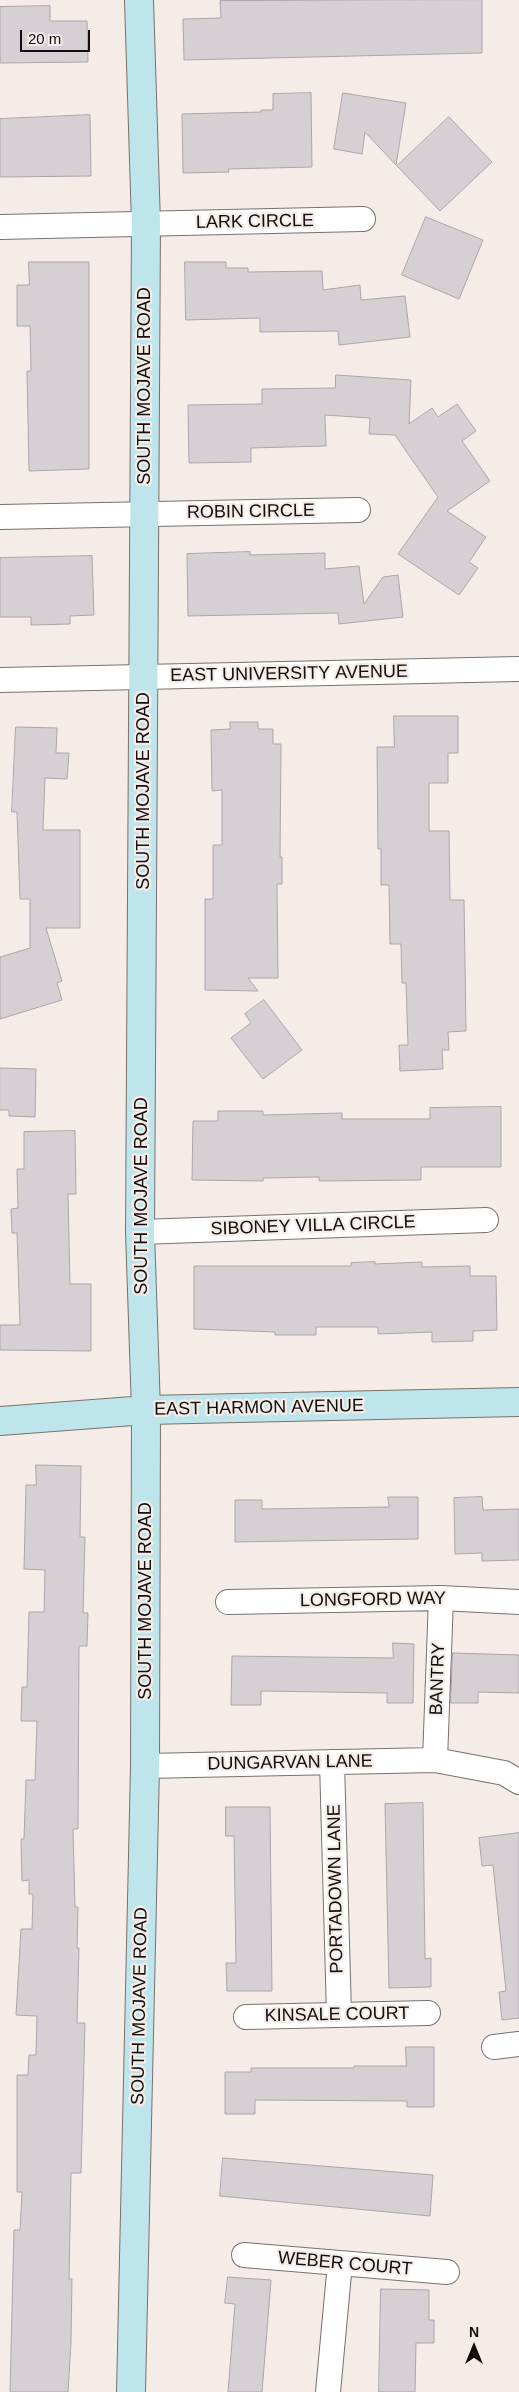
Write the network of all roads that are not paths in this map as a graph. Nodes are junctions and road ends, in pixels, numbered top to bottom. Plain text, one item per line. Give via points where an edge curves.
1 (139, 0) edge
2 (363, 219) dead end
3 (146, 224) junction
4 (0, 227) edge
5 (358, 510) dead end
6 (144, 514) junction
7 (0, 517) edge
8 (519, 669) edge
9 (145, 676) junction
10 (0, 680) edge
11 (486, 1220) dead end
12 (140, 1232) junction
13 (519, 1402) edge
14 (146, 1410) junction
15 (0, 1421) edge
16 (441, 1598) junction
17 (228, 1602) dead end
18 (519, 1602) edge
19 (436, 1760) junction
20 (332, 1762) junction
21 (145, 1766) junction
22 (519, 1782) edge
23 (428, 2013) dead end
24 (339, 2015) junction
25 (246, 2017) dead end
26 (519, 2044) edge
27 (494, 2047) dead end
28 (244, 2255) dead end
29 (340, 2263) junction
30 (447, 2272) dead end
31 (131, 2392) edge
32 (328, 2392) edge

1 - 3 street, SOUTH MOJAVE ROAD
2 - 3 street, LARK CIRCLE
3 - 4 street, LARK CIRCLE
3 - 6 street, SOUTH MOJAVE ROAD
5 - 6 street, ROBIN CIRCLE
6 - 7 street, ROBIN CIRCLE
6 - 9 street, SOUTH MOJAVE ROAD
8 - 9 street, EAST UNIVERSITY AVENUE
9 - 10 street, EAST UNIVERSITY AVENUE
9 - 12 street, SOUTH MOJAVE ROAD
11 - 12 street, SIBONEY VILLA CIRCLE
12 - 14 street, SOUTH MOJAVE ROAD
13 - 14 street, EAST HARMON AVENUE
14 - 15 street, EAST HARMON AVENUE
14 - 21 street, SOUTH MOJAVE ROAD
16 - 17 street, LONGFORD WAY
16 - 18 street, LONGFORD WAY
16 - 19 street, BANTRY
19 - 20 street, DUNGARVAN LANE
19 - 22 street, DUNGARVAN LANE via 504,1773
20 - 21 street, DUNGARVAN LANE
20 - 24 street, PORTADOWN LANE
21 - 31 street, SOUTH MOJAVE ROAD
23 - 24 street, KINSALE COURT
24 - 25 street, KINSALE COURT
26 - 27 street
28 - 29 street, WEBER COURT
29 - 30 street, WEBER COURT
29 - 32 street

